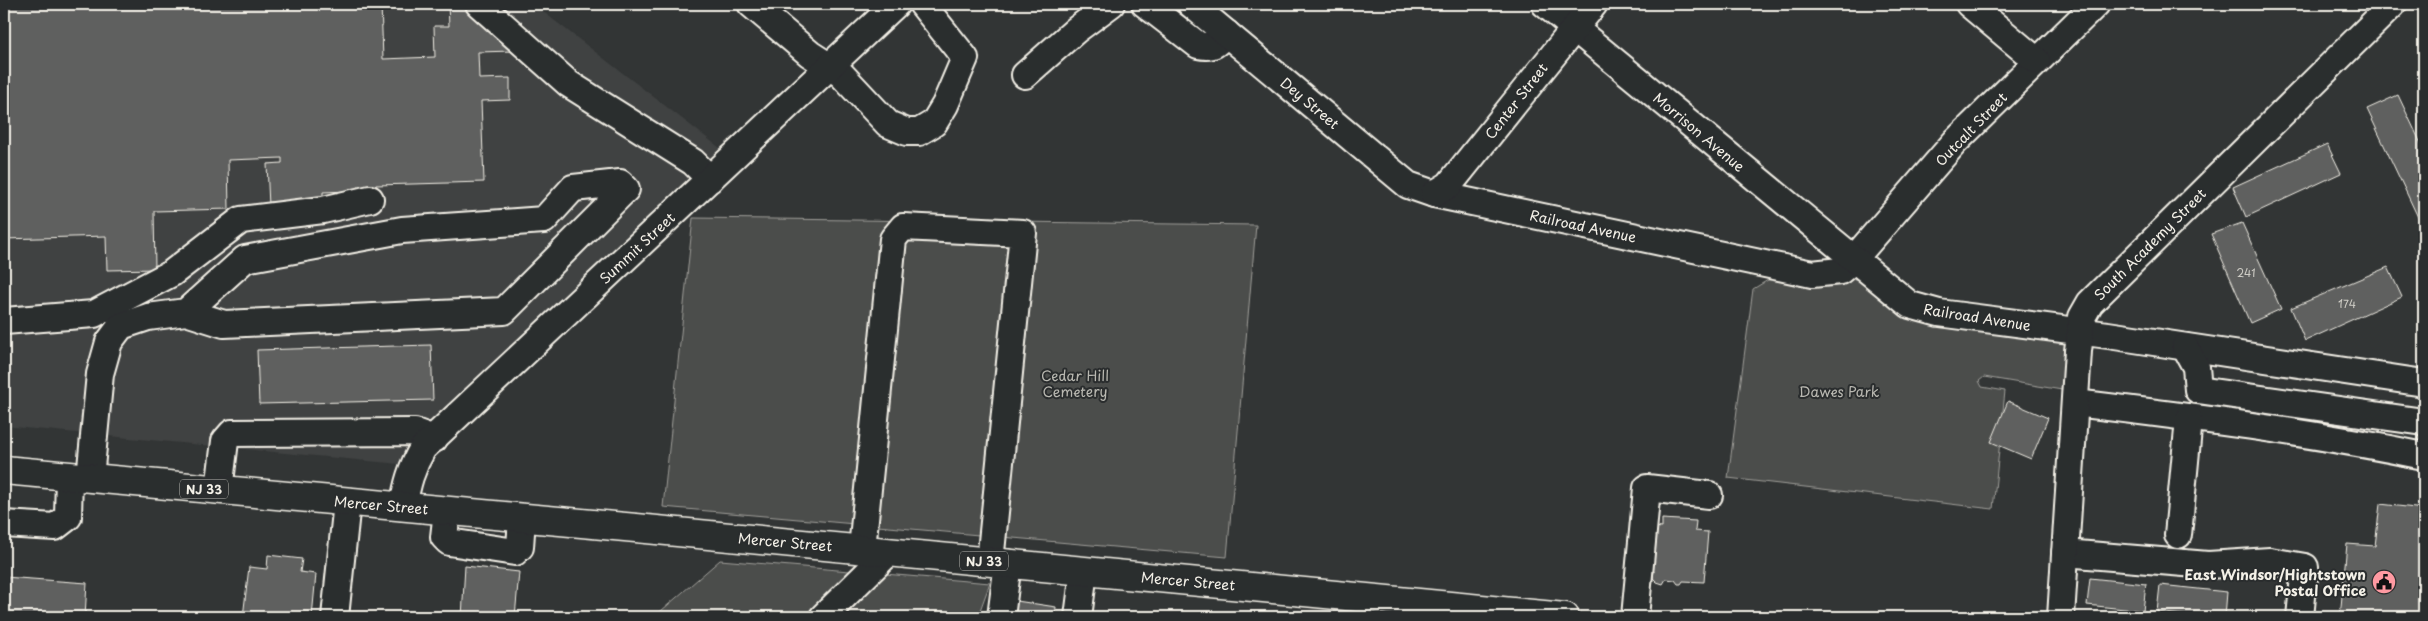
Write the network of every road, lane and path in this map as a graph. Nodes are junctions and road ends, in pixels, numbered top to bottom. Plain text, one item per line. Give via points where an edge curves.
1 (479, 4) edge
2 (751, 4) edge
3 (896, 4) edge
4 (922, 4) edge
5 (1111, 4) edge
6 (1145, 4) edge
7 (1191, 4) edge
8 (1544, 4) edge
9 (1594, 4) edge
10 (1969, 4) edge
11 (2096, 4) edge
12 (2393, 4) edge
13 (1574, 28) junction
14 (1226, 33) junction
15 (2037, 61) junction
16 (829, 67) junction
17 (1025, 75) dead end
18 (710, 179) junction
19 (1434, 194) junction
20 (370, 199) dead end
21 (1853, 260) junction
22 (186, 312) junction
23 (4, 321) edge
24 (2079, 332) junction
25 (2186, 347) junction
26 (2424, 383) edge
27 (2075, 403) junction
28 (2189, 419) junction
29 (2424, 422) edge
30 (434, 439) junction
31 (2424, 456) edge
32 (4, 470) edge
33 (80, 477) junction
34 (219, 490) junction
35 (1709, 495) dead end
36 (347, 502) junction
37 (403, 507) junction
38 (4, 524) edge
39 (2178, 535) dead end
40 (862, 549) junction
41 (889, 552) junction
42 (2065, 552) junction
43 (999, 563) junction
44 (1084, 571) junction
45 (1445, 611) edge
46 (335, 617) edge
47 (823, 617) edge
48 (1001, 617) edge
49 (1078, 617) edge
50 (1565, 617) edge
51 (1635, 617) edge
52 (2061, 617) edge
53 (2300, 617) edge

1 - 18 street via 568,84 692,162
2 - 16 street
3 - 16 street, Summit Street
4 - 16 street via 965,58 934,123 919,132 907,132 888,124 841,74
5 - 17 street
6 - 14 street via 1198,45 1208,47 1217,44
7 - 14 street, Dey Street
8 - 13 street, Morrison Avenue
9 - 13 street, Center Street
10 - 15 street
11 - 15 street, Outcalt Street
12 - 24 street, South Academy Street via 2090,303 2082,317
13 - 19 street, Center Street via 1449,185
13 - 21 street, Morrison Avenue
14 - 19 street, Dey Street via 1408,185
15 - 21 street, Outcalt Street via 1956,142
16 - 18 street, Summit Street
18 - 30 street, Summit Street
19 - 21 street, Railroad Avenue via 1812,274 1840,271
20 - 23 street via 323,210 241,220 172,273 94,314
21 - 24 street, Railroad Avenue via 1910,305 1927,311
22 - 22 street via 245,259 402,230 544,220 573,188 620,183 626,189 504,311 224,324
22 - 33 street via 148,317 121,326 109,342
24 - 25 street, Railroad Avenue
24 - 27 street, South Academy Street
25 - 26 street, Railroad Avenue
25 - 29 street via 2196,367 2198,390
27 - 28 street
27 - 42 street, South Academy Street
28 - 31 street via 2276,428
28 - 39 street
30 - 34 street via 415,432 232,433 224,441
30 - 37 street, Summit Street via 413,464
32 - 33 main road, Mercer Street / NJ 33
33 - 34 main road, Mercer Street / NJ 33
33 - 38 street via 68,517 55,527
34 - 36 main road, Mercer Street / NJ 33
35 - 51 street via 1647,488
36 - 37 main road, Mercer Street / NJ 33
36 - 46 street
37 - 40 main road, Mercer Street / NJ 33
40 - 41 main road, Mercer Street / NJ 33
40 - 43 street via 893,239 903,227 1023,234
41 - 43 main road, Mercer Street / NJ 33
41 - 47 street
42 - 52 street, South Academy Street
42 - 53 street via 2208,564 2270,561 2305,568
43 - 44 main road, Mercer Street / NJ 33
43 - 48 street
44 - 45 main road, Mercer Street / NJ 33
44 - 49 street
45 - 50 main road, Mercer Street / NJ 33

